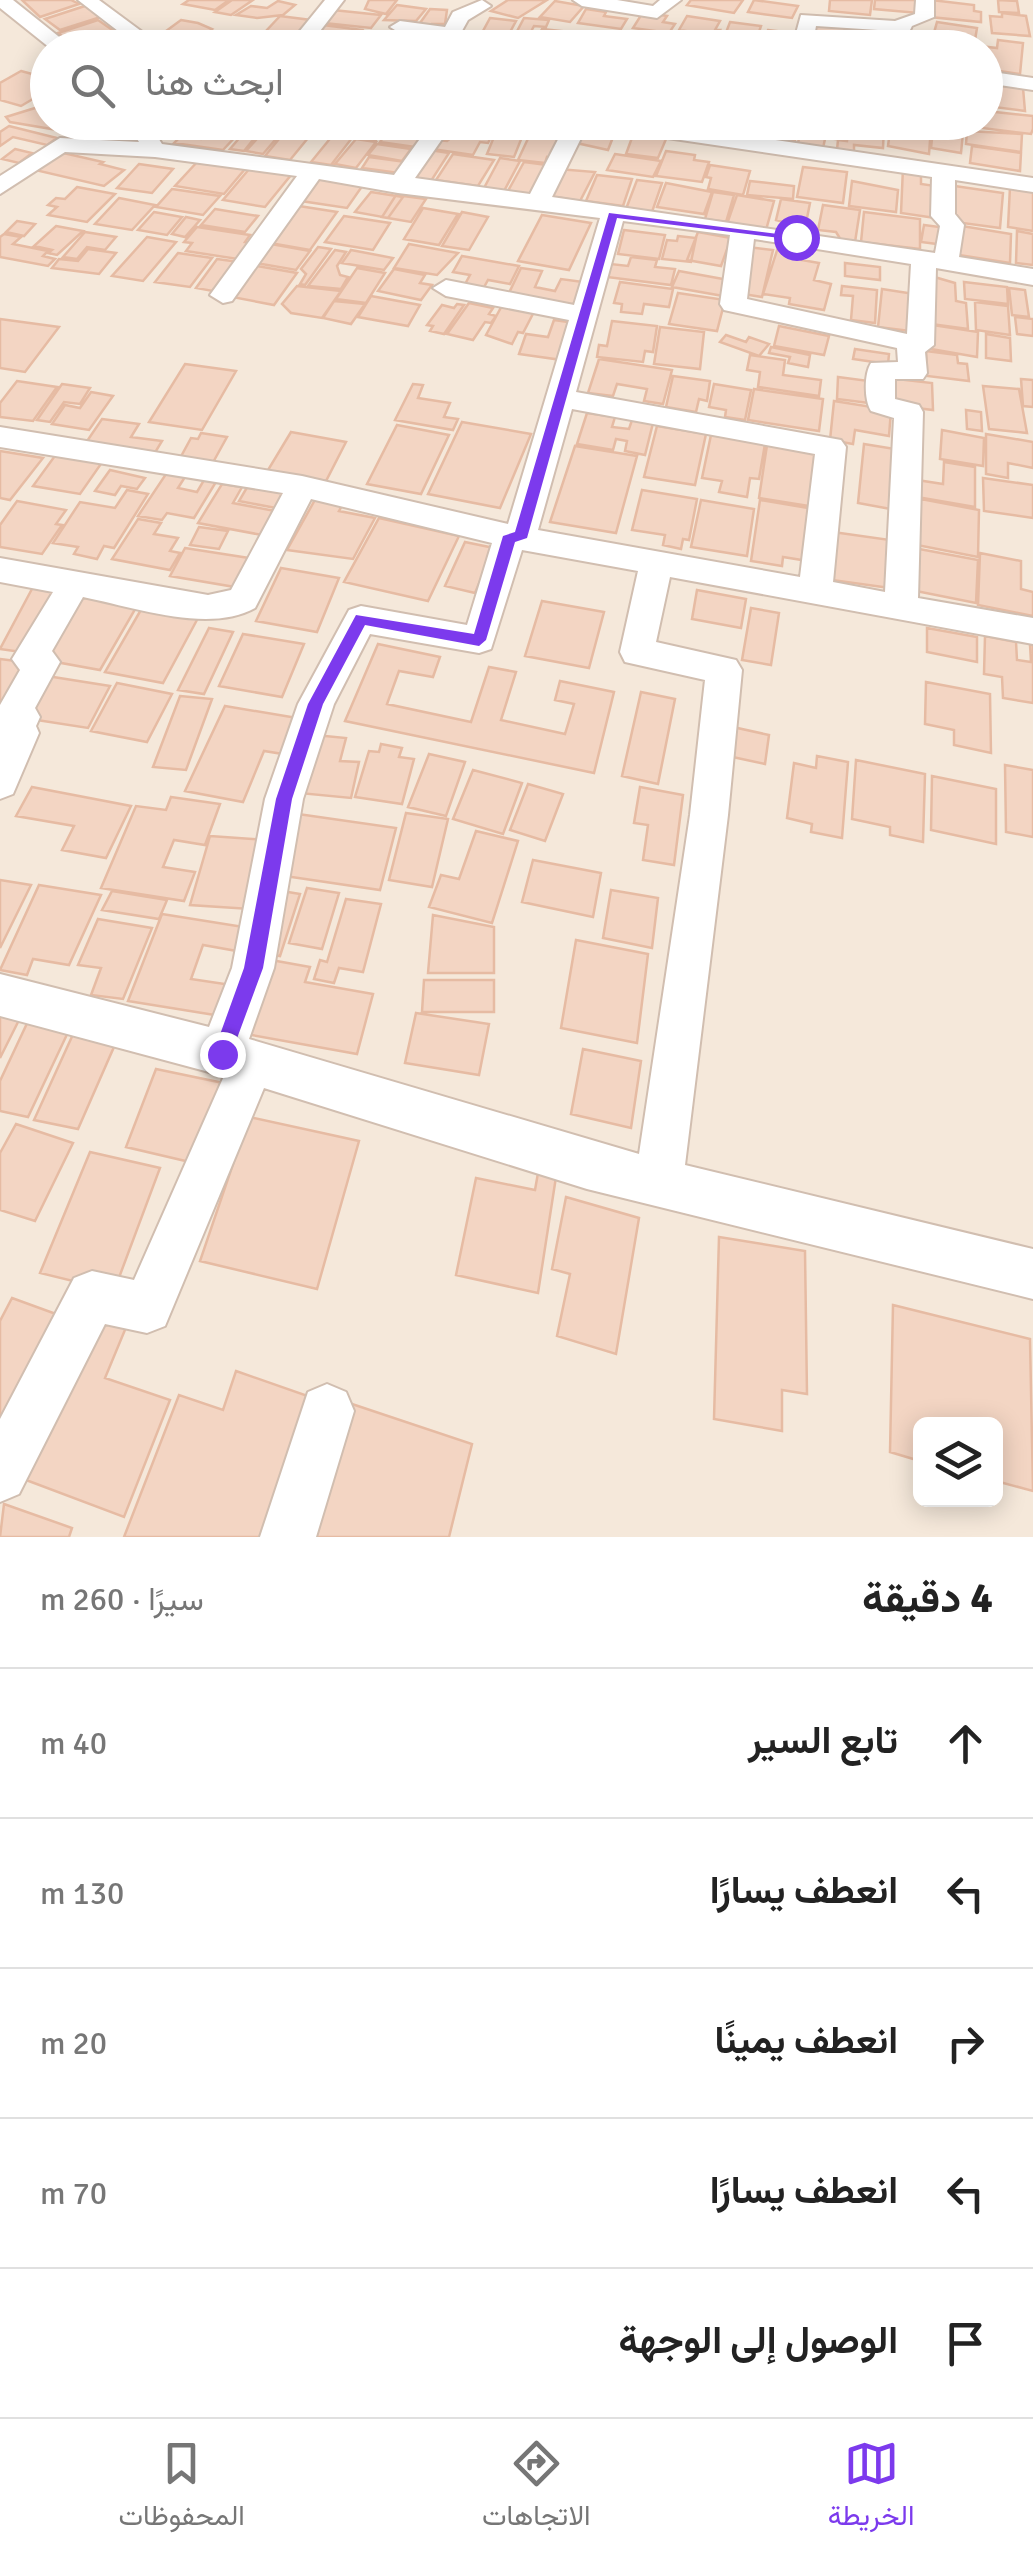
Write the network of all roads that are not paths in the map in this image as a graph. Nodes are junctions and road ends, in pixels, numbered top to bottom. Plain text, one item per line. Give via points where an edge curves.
1 (1, 0) edge
2 (87, 0) edge
3 (334, 0) edge
4 (582, 0) edge
5 (672, 0) edge
6 (925, 0) edge
7 (481, 2) edge
8 (400, 27) dead end
9 (40, 30) edge
10 (130, 30) edge
11 (310, 30) edge
12 (409, 30) edge
13 (453, 30) edge
14 (806, 30) edge
15 (1003, 80) edge
16 (1033, 84) edge
17 (149, 140) edge
18 (430, 140) edge
19 (569, 140) edge
20 (728, 140) edge
21 (155, 150) junction
22 (313, 171) junction
23 (944, 172) junction
24 (1033, 184) edge
25 (398, 186) junction
26 (0, 187) edge
27 (538, 202) junction
28 (612, 215) junction
29 (743, 231) junction
30 (936, 261) junction
31 (1033, 277) edge
32 (446, 288) dead end
33 (223, 295) dead end
34 (584, 314) junction
35 (910, 343) junction
36 (562, 398) junction
37 (0, 437) edge
38 (302, 486) junction
39 (515, 537) junction
40 (656, 564) junction
41 (0, 570) edge
42 (75, 584) junction
43 (815, 593) junction
44 (902, 608) junction
45 (1033, 632) edge
46 (0, 783) edge
47 (0, 995) edge
48 (238, 1058) junction
49 (659, 1182) junction
50 (1033, 1274) edge
51 (328, 1410) dead end
52 (0, 1475) edge
53 (288, 1537) edge

1 - 9 street
2 - 10 street
3 - 11 street
4 - 5 street via 656,12
6 - 14 street via 924,17 902,28 808,19
7 - 13 street
8 - 12 street
15 - 16 street
17 - 21 street
18 - 25 street
19 - 27 street
20 - 23 street
21 - 22 street
21 - 26 street via 60,144
22 - 25 street
22 - 33 street
23 - 24 street
23 - 30 street via 943,216 952,225
25 - 27 street
27 - 28 street
28 - 29 street
28 - 34 street
29 - 30 street
29 - 35 street via 733,304
30 - 31 street
30 - 35 street via 920,345
32 - 34 street
34 - 36 street
35 - 44 street via 913,373 880,369 881,406 909,412
36 - 39 street
36 - 43 street via 832,447
37 - 38 street
38 - 39 street
38 - 42 street via 243,599 229,607
39 - 40 street
39 - 48 street via 479,640 361,619 316,704 284,799
40 - 43 street
40 - 49 street via 637,652 724,670
41 - 42 street
42 - 46 street via 28,659 43,662 14,713 22,717 15,732 21,734
43 - 44 street
44 - 45 street
47 - 48 street
48 - 49 street
48 - 52 street via 147,1308 92,1296
49 - 50 street
51 - 53 street

